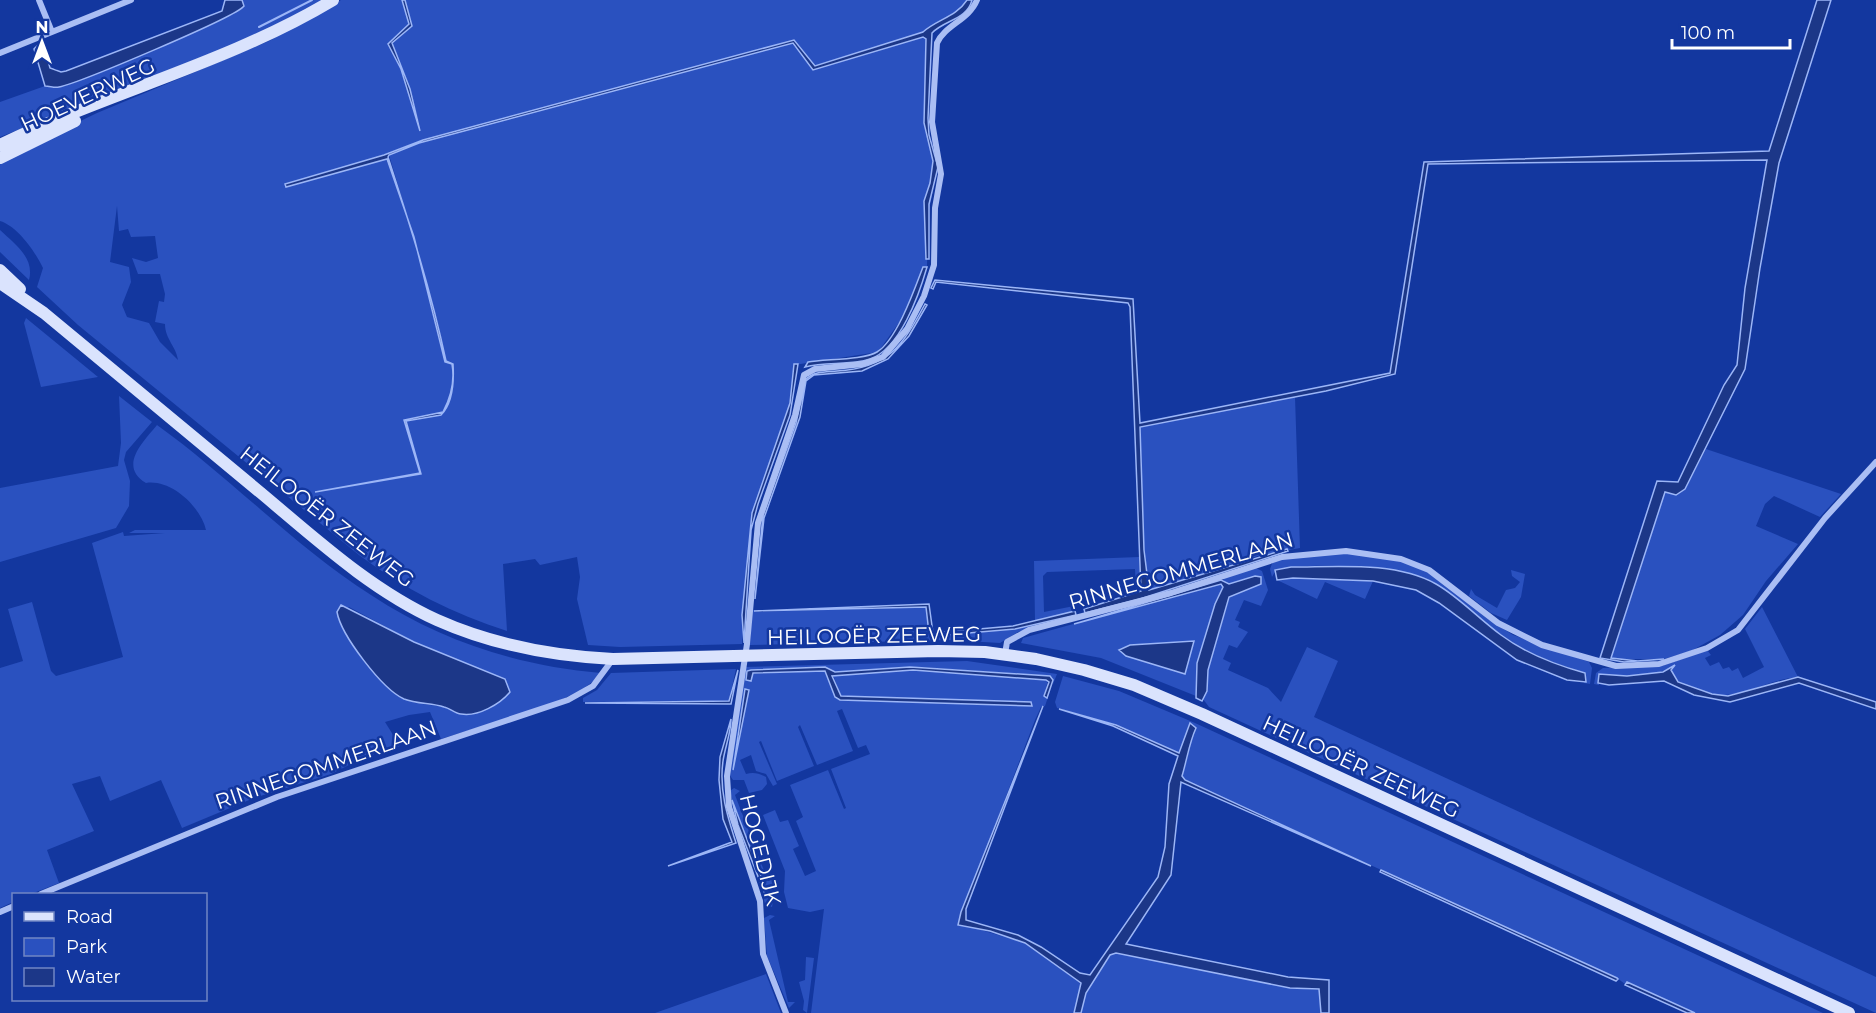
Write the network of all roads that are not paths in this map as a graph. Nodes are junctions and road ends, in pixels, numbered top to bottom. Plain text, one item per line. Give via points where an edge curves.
1 (39, 0) edge
2 (131, 0) edge
3 (333, 0) edge
4 (977, 0) edge
5 (52, 32) junction
6 (0, 53) edge
7 (193, 67) junction
8 (0, 145) edge
9 (0, 158) edge
10 (0, 270) edge
11 (0, 283) edge
12 (44, 313) junction
13 (1876, 462) edge
14 (1004, 655) junction
15 (745, 657) junction
16 (613, 660) junction
17 (43, 893) edge
18 (786, 1013) edge
19 (1849, 1013) edge

1 - 5 street
2 - 5 street
3 - 7 street, HOEVERWEG via 262,39
4 - 15 street, HOGEDIJK via 967,16 943,33 937,44 932,122 941,174 935,208 934,265 924,296 907,329 883,357 863,364 815,369 802,378 795,415 758,523
5 - 6 street
7 - 8 street, HOEVERWEG
7 - 9 street, HOEVERWEG
10 - 12 street, HEILOOËR ZEEWEG
11 - 12 street, HEILOOËR ZEEWEG
12 - 16 street, HEILOOËR ZEEWEG via 387,592 438,620 499,641 567,657
13 - 14 street, RINNEGOMMERLAAN via 1830,511 1738,630 1707,648 1659,664 1616,666 1542,645 1498,623 1429,570 1401,559 1346,551 1282,557 1120,607 1029,630 1007,642
14 - 15 street, HEILOOËR ZEEWEG via 938,651
14 - 19 street, HEILOOËR ZEEWEG via 1084,670 1162,697
15 - 16 street, HEILOOËR ZEEWEG
15 - 18 street, HOGEDIJK via 727,768 727,795 758,893 763,954
16 - 17 street, RINNEGOMMERLAAN via 593,686 568,700 277,797

